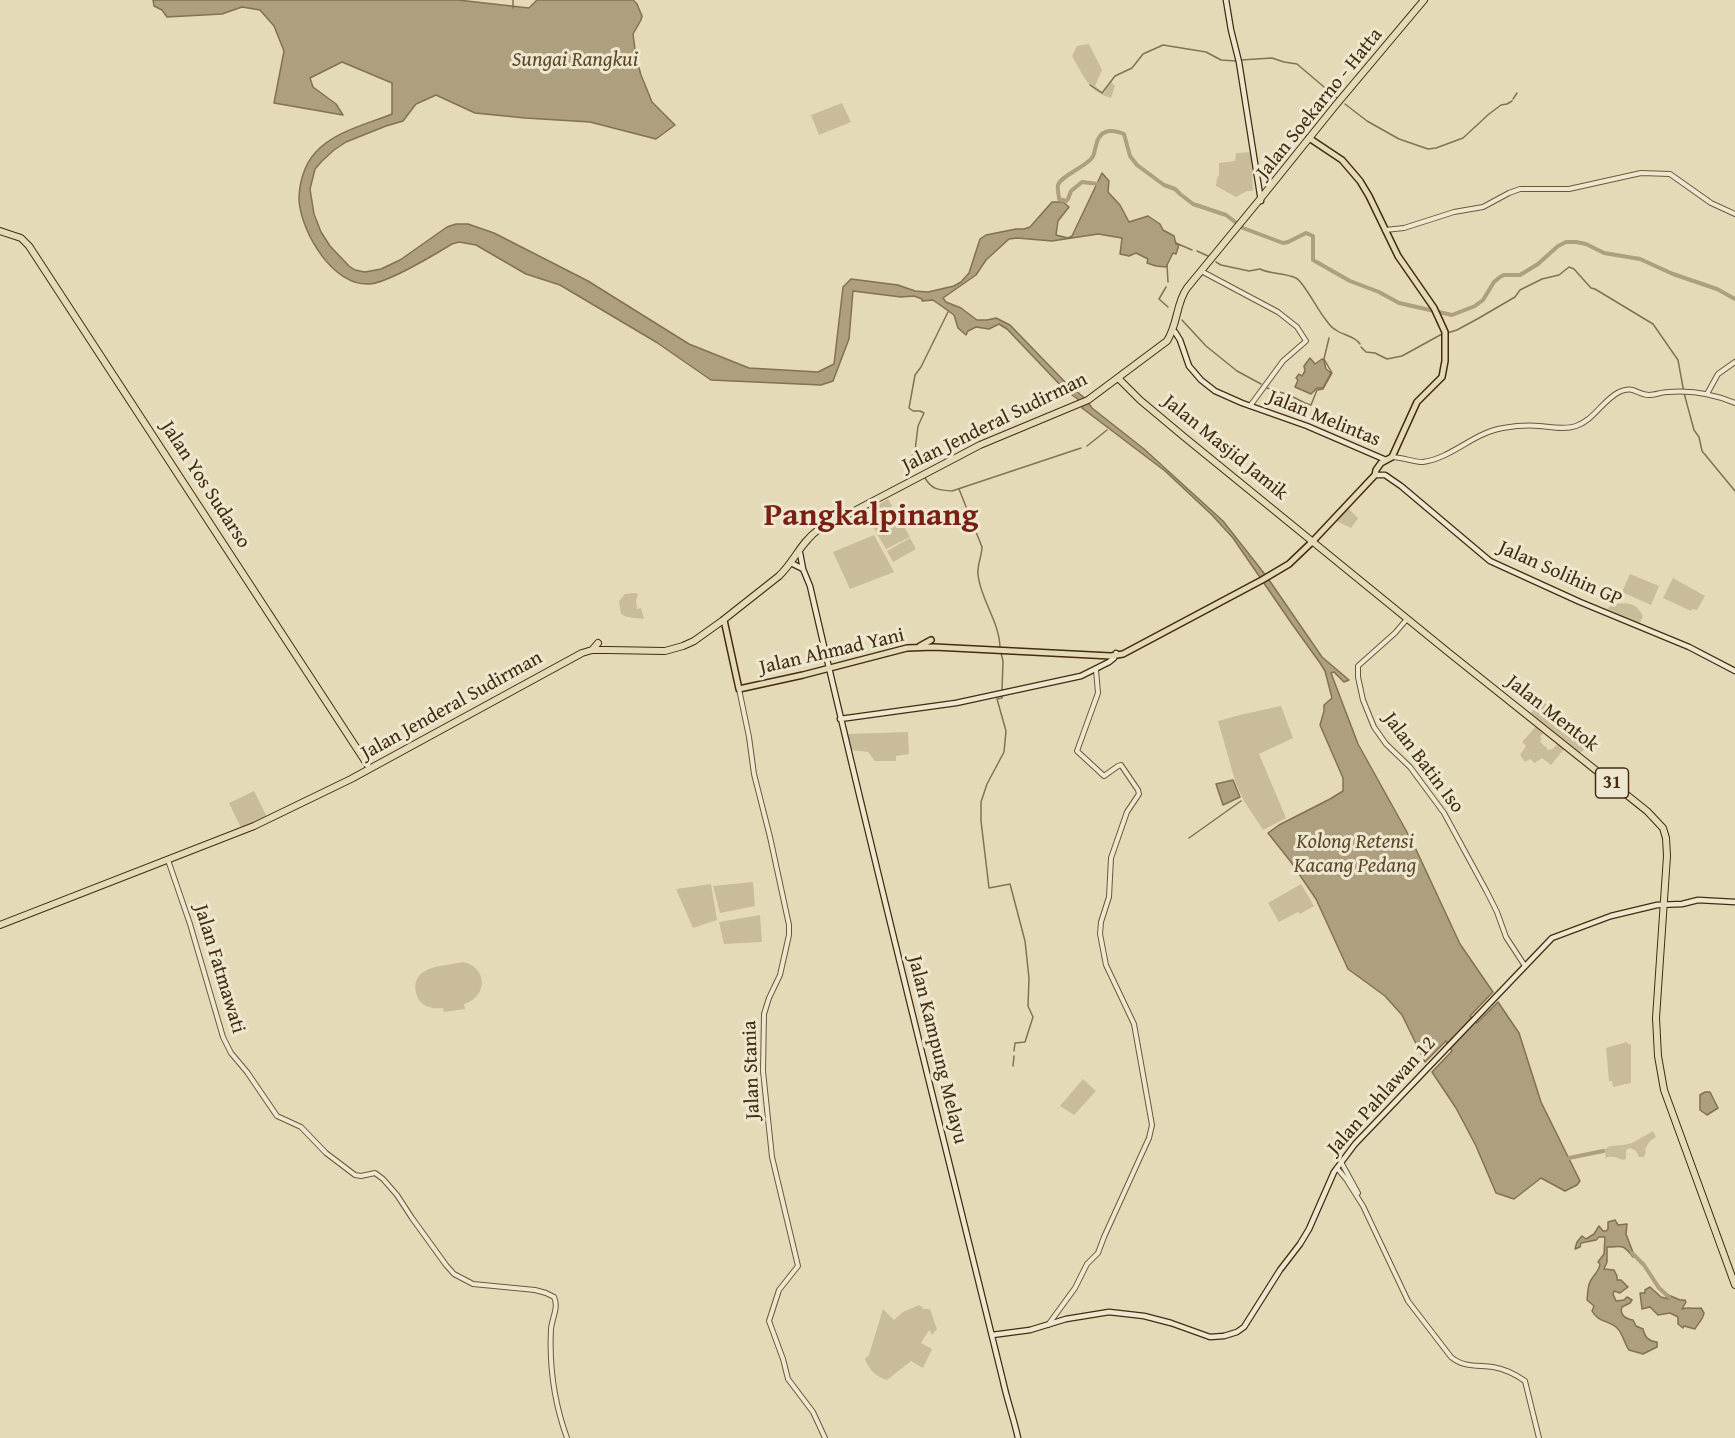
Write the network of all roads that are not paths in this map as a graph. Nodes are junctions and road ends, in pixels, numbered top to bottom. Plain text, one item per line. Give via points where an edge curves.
1 (1226, 0) edge
2 (1426, 0) edge
3 (1310, 139) junction
4 (1261, 199) junction
5 (1735, 214) edge
6 (1239, 225) junction
7 (1385, 230) junction
8 (0, 231) edge
9 (1203, 272) junction
10 (1182, 300) junction
11 (1175, 332) junction
12 (1735, 362) edge
13 (1118, 378) junction
14 (1707, 394) junction
15 (1735, 403) edge
16 (1250, 406) junction
17 (1376, 456) junction
18 (1392, 457) junction
19 (1386, 460) junction
20 (1375, 472) junction
21 (1312, 542) junction
22 (799, 553) junction
23 (794, 564) junction
24 (803, 568) junction
25 (778, 579) junction
26 (1407, 618) junction
27 (724, 621) junction
28 (932, 640) dead end
29 (598, 643) dead end
30 (916, 648) junction
31 (592, 650) junction
32 (1114, 655) junction
33 (574, 658) junction
34 (829, 668) junction
35 (1096, 670) junction
36 (1735, 671) edge
37 (1073, 677) junction
38 (739, 689) junction
39 (840, 718) junction
40 (369, 767) junction
41 (168, 860) junction
42 (1735, 902) edge
43 (1665, 903) junction
44 (0, 925) edge
45 (1525, 966) junction
46 (1341, 1162) junction
47 (1337, 1167) junction
48 (1735, 1285) edge
49 (1405, 1294) junction
50 (1048, 1324) junction
51 (992, 1335) junction
52 (567, 1438) edge
53 (825, 1438) edge
54 (1018, 1438) edge
55 (1539, 1438) edge

1 - 4 main road
2 - 3 highway, Jalan Soekarno - Hatta
3 - 4 highway, Jalan Soekarno - Hatta
3 - 7 main road via 1353,171
4 - 6 highway, Jalan Soekarno - Hatta
5 - 7 street via 1711,203 1670,174 1641,173 1569,189 1520,189 1483,207
6 - 9 highway
6 - 10 highway via 1186,288
7 - 18 main road via 1406,270 1436,311 1445,334 1442,377 1417,402
8 - 40 highway, Jalan Yos Sudarso via 21,237 29,246
9 - 10 highway
9 - 16 street via 1278,312 1297,327 1306,341 1283,361
10 - 11 highway, Jalan Jenderal Sudirman
10 - 13 highway, Jalan Jenderal Sudirman via 1167,341
11 - 13 highway, Jalan Jenderal Sudirman via 1164,346
11 - 16 main road, Jalan Melintas via 1188,365 1202,380 1217,392
12 - 14 street via 1718,374
13 - 21 highway, Jalan Masjid Jamik
13 - 22 highway, Jalan Jenderal Sudirman via 1089,401 974,450 840,520 812,537
14 - 15 street
14 - 18 street via 1683,391 1649,395 1634,389 1623,391 1576,426 1495,429 1421,463
16 - 17 main road, Jalan Melintas
17 - 19 main road, Jalan Melintas
17 - 20 main road
18 - 19 main road
19 - 20 main road
20 - 21 main road
20 - 36 main road, Jalan Solihin GP via 1401,486 1490,561 1689,647
21 - 26 highway, Jalan Mentok / 31
21 - 32 main road, Jalan Ahmad Yani via 1289,564 1265,578 1125,653
22 - 23 highway, Jalan Jenderal Sudirman
22 - 24 main road, Jalan Kampung Melayu
22 - 25 highway, Jalan Jenderal Sudirman
23 - 24 main road
23 - 25 highway, Jalan Jenderal Sudirman
24 - 34 main road, Jalan Kampung Melayu
25 - 27 highway, Jalan Jenderal Sudirman
26 - 43 highway, Jalan Mentok / 31 via 1658,822 1667,848
26 - 45 street, Jalan Batin Iso via 1358,666 1366,708 1382,739 1410,767 1448,819 1506,937
27 - 31 highway, Jalan Jenderal Sudirman via 677,648 653,652
27 - 33 highway, Jalan Jenderal Sudirman via 681,651 664,655 598,653
27 - 38 main road, Jalan Ahmad Yani
28 - 30 main road
29 - 31 highway
30 - 32 main road, Jalan Ahmad Yani
30 - 34 main road, Jalan Ahmad Yani
31 - 33 highway, Jalan Jenderal Sudirman
32 - 35 main road
32 - 37 main road
33 - 40 highway, Jalan Jenderal Sudirman
34 - 38 main road, Jalan Ahmad Yani
34 - 39 main road, Jalan Kampung Melayu
35 - 37 main road
35 - 50 street via 1098,693 1077,752 1104,776 1121,765 1138,789 1111,858 1109,897 1100,934 1106,965 1134,1024 1152,1125 1101,1249
37 - 39 main road via 973,699
38 - 53 street, Jalan Stania via 754,774 790,928 780,976 764,1014 763,1071 772,1157 798,1266 779,1290 769,1321 788,1379 813,1412
39 - 51 main road, Jalan Kampung Melayu
40 - 41 highway, Jalan Jenderal Sudirman via 254,826
41 - 44 highway, Jalan Jenderal Sudirman
41 - 52 street, Jalan Fatmawati via 223,1037 277,1116 301,1127 355,1175 375,1173 383,1179 454,1274 473,1284 535,1290 554,1297 552,1382
42 - 43 main road, Jalan Pahlawan 12
43 - 45 main road, Jalan Pahlawan 12 via 1611,916 1556,936
43 - 48 highway, Jalan Mentok / 31 via 1656,1010 1661,1079
45 - 46 main road, Jalan Pahlawan 12 via 1366,1130
46 - 47 main road, Jalan Pahlawan 12
46 - 49 street via 1371,1215
47 - 49 street via 1364,1206
47 - 50 main road, Jalan Pahlawan 12 via 1305,1236 1237,1332 1210,1337 1144,1316 1109,1312
49 - 55 street via 1413,1310 1460,1364 1501,1369 1523,1379
50 - 51 main road, Jalan Pahlawan 12
51 - 54 main road, Jalan Kampung Melayu

